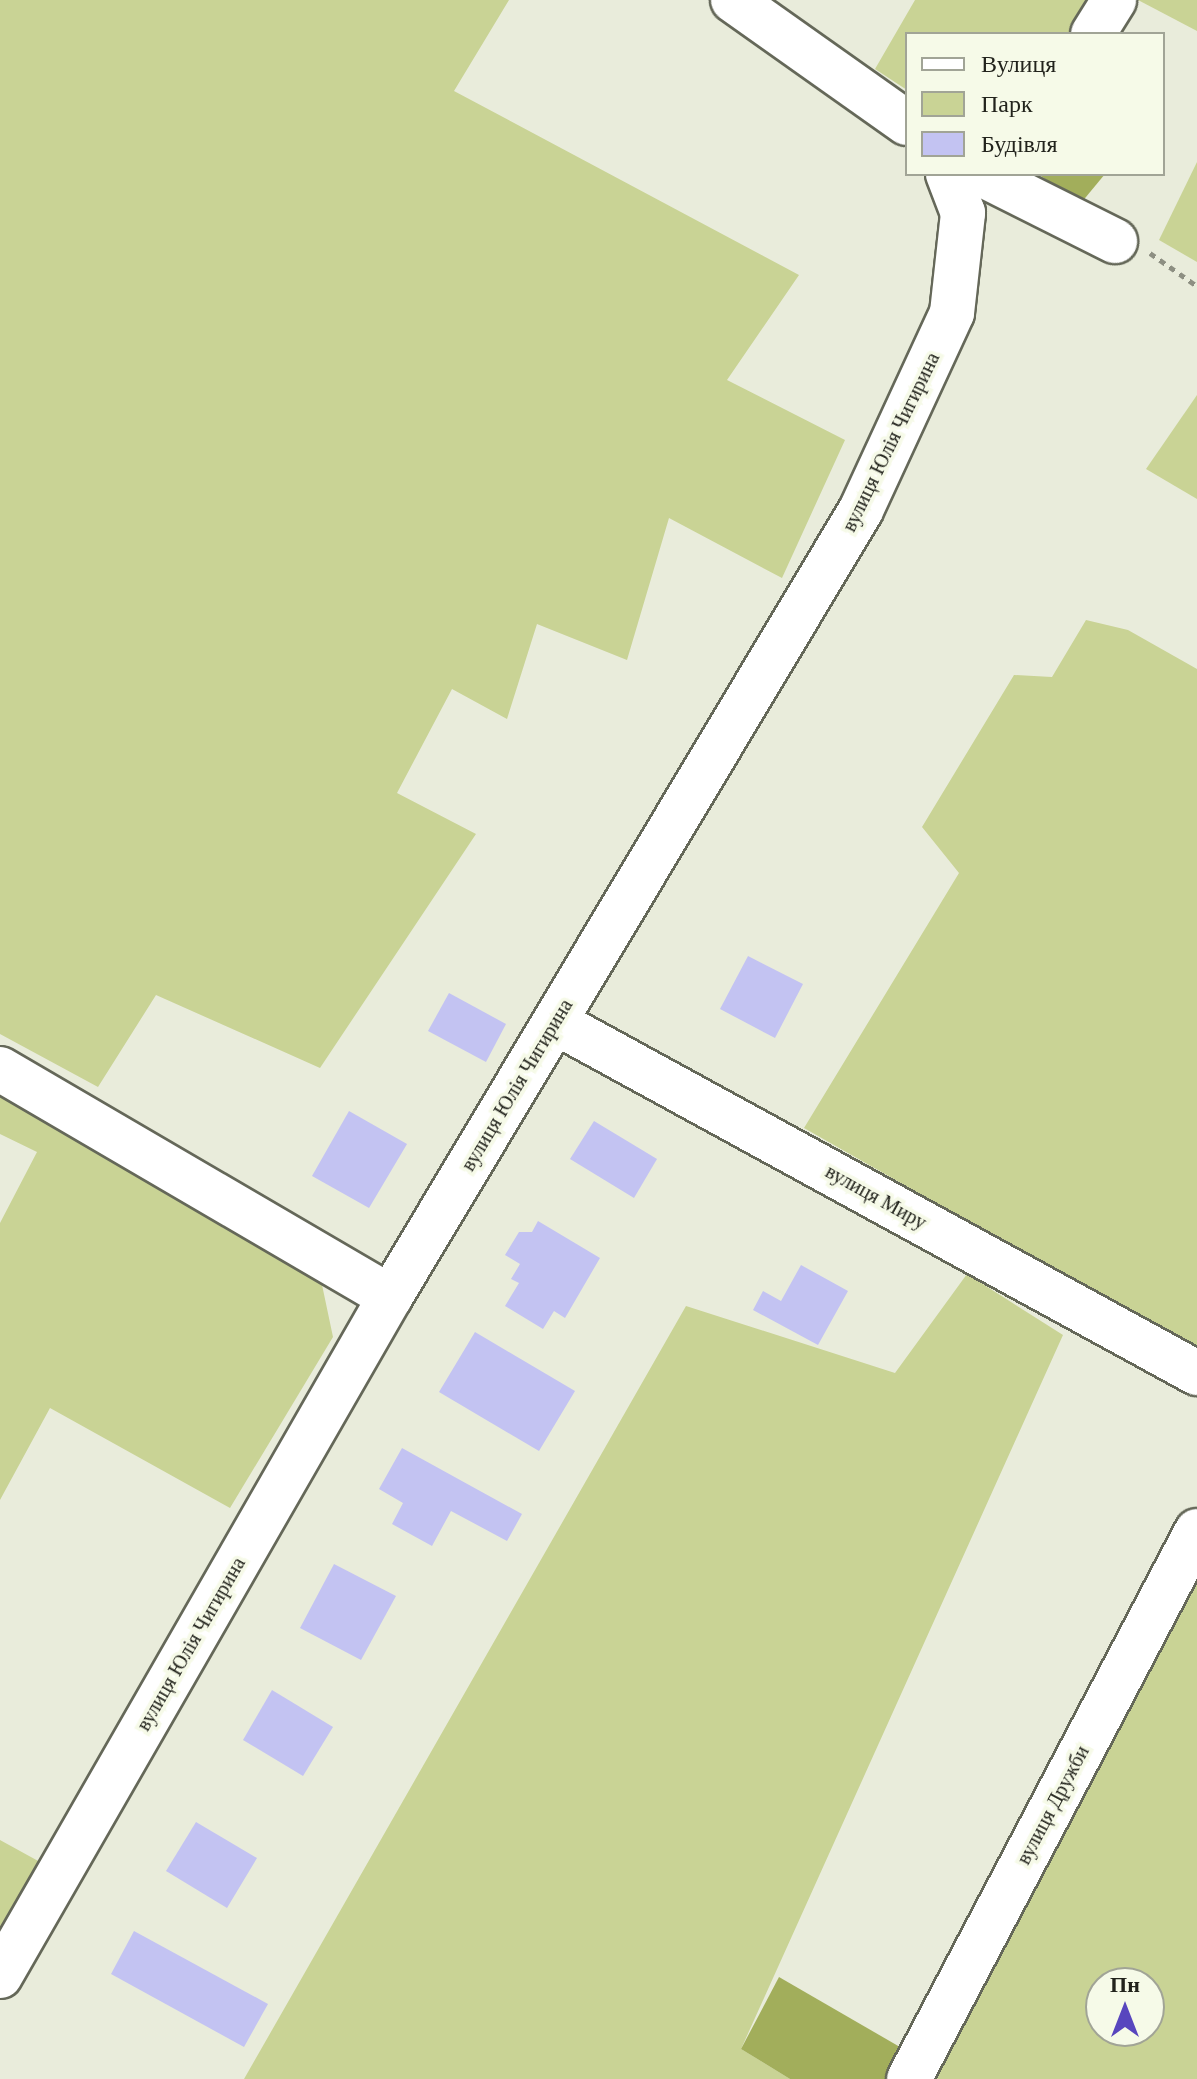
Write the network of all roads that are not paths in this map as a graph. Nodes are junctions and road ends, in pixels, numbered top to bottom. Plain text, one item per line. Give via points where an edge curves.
1 (733, 0) edge
2 (1114, 0) edge
3 (1094, 32) edge
4 (905, 122) edge
5 (949, 176) edge
6 (995, 177) edge
7 (1115, 241) road end
8 (555, 1022) junction
9 (0, 1069) edge
10 (390, 1297) junction
11 (1197, 1373) edge
12 (1197, 1531) edge
13 (0, 1976) edge
14 (909, 2079) edge

1 - 4 street
2 - 3 street
5 - 8 street, вулиця Юлія Чигирина via 959,190 964,239 952,313 880,468
6 - 7 street
8 - 10 street, вулиця Юлія Чигирина
8 - 11 street, вулиця Миру
9 - 10 street
10 - 13 street, вулиця Юлія Чигирина
12 - 14 street, вулиця Дружби

